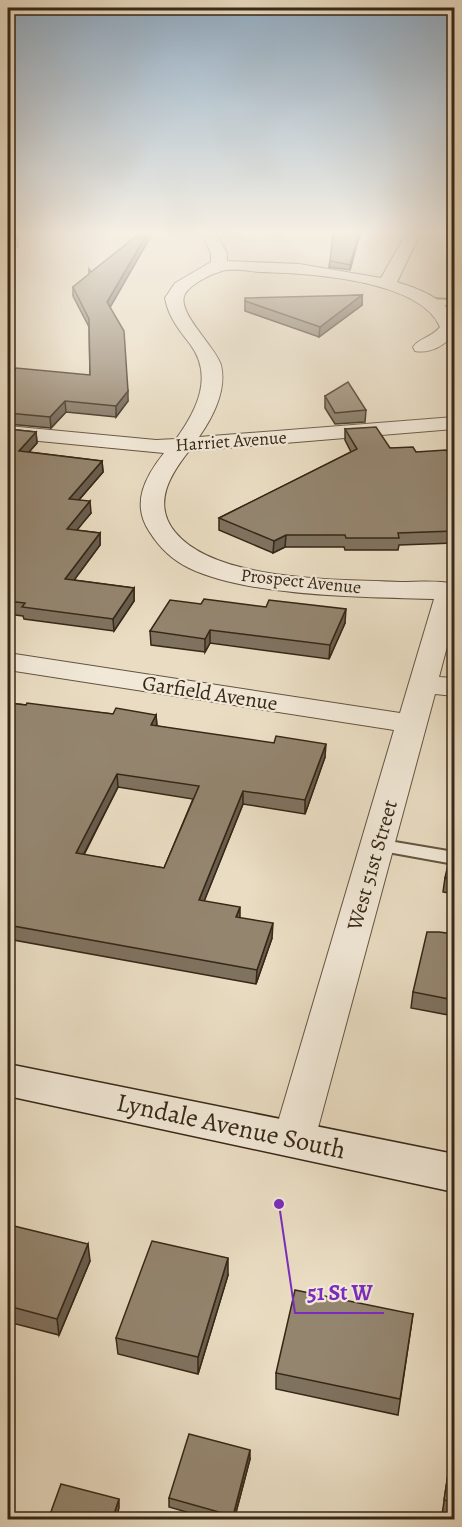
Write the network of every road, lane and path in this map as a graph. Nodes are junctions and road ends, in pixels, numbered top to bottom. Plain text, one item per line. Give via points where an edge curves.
1 (174, 305) edge
2 (433, 305) edge
3 (422, 347) dead end
4 (454, 423) edge
5 (8, 432) edge
6 (181, 446) junction
7 (452, 590) edge
8 (8, 662) edge
9 (439, 685) edge
10 (412, 724) junction
11 (377, 845) junction
12 (454, 858) edge
13 (10, 1085) edge
14 (294, 1138) junction
15 (454, 1173) edge

1 - 6 street, Prospect Avenue via 211,362 212,385 204,410
2 - 3 street via 449,327 440,339
4 - 6 street, Harriet Avenue
5 - 6 street, Harriet Avenue via 140,446
6 - 7 street, Prospect Avenue via 155,481 152,508 159,530 178,550 203,566 266,580 353,588
7 - 9 street, West 51st Street
8 - 10 street, Garfield Avenue
9 - 10 street, West 51st Street
10 - 11 street, West 51st Street
11 - 12 lane
11 - 14 street, West 51st Street
13 - 14 main road, Lyndale Avenue South
14 - 15 main road, Lyndale Avenue South

